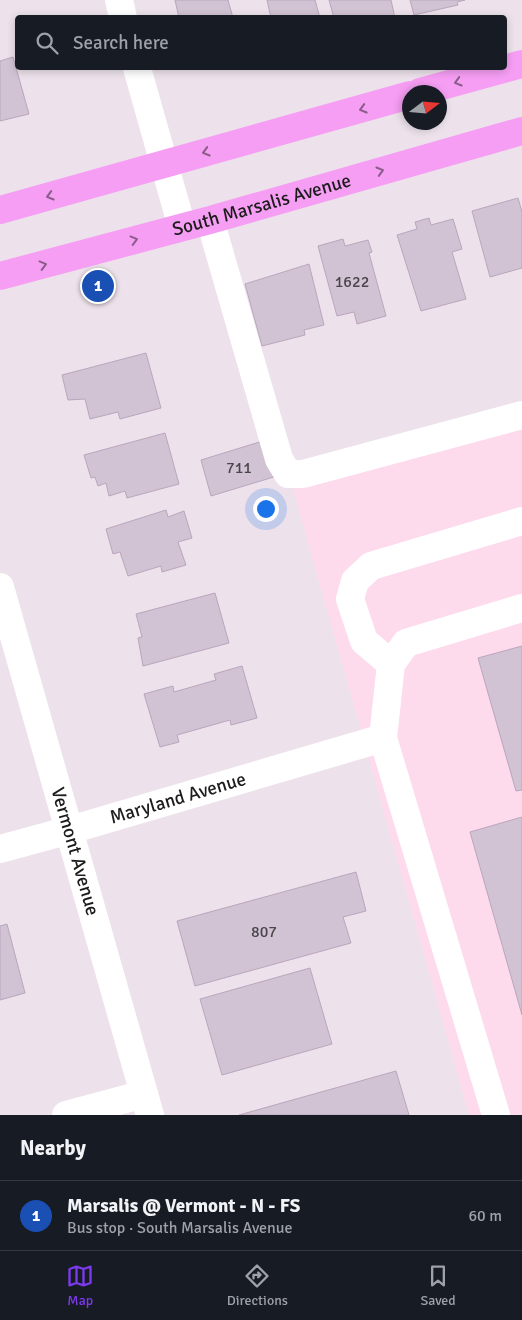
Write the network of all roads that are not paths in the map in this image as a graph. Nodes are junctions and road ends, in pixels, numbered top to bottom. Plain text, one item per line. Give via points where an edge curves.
1 (119, 0) edge
2 (122, 15) edge
3 (522, 64) edge
4 (507, 68) edge
5 (138, 70) edge
6 (500, 70) edge
7 (446, 85) edge
8 (402, 97) edge
9 (522, 131) edge
10 (164, 164) junction
11 (0, 210) edge
12 (210, 220) junction
13 (182, 227) junction
14 (0, 276) edge
15 (522, 415) edge
16 (522, 521) edge
17 (0, 587) edge
18 (522, 608) edge
19 (391, 664) junction
20 (383, 738) junction
21 (70, 830) junction
22 (0, 849) edge
23 (147, 1104) edge
24 (66, 1115) edge
25 (496, 1115) edge

1 - 2 street
3 -> 4 main road
5 - 10 street
6 -> 7 main road
8 -> 10 main road
12 -> 9 main road, South Marsalis Avenue
10 -> 11 main road
10 - 13 street
12 - 13 main road, South Marsalis Avenue
12 - 15 street via 279,459 288,474 303,474
14 -> 13 main road, South Marsalis Avenue
16 - 19 street via 371,566 355,580 350,599 364,641
17 - 21 street, Vermont Avenue
18 - 19 street via 406,643
19 - 20 street
20 - 21 street, Maryland Avenue
20 - 25 street
21 - 22 street, Maryland Avenue
21 - 23 street, Vermont Avenue
23 - 24 street

